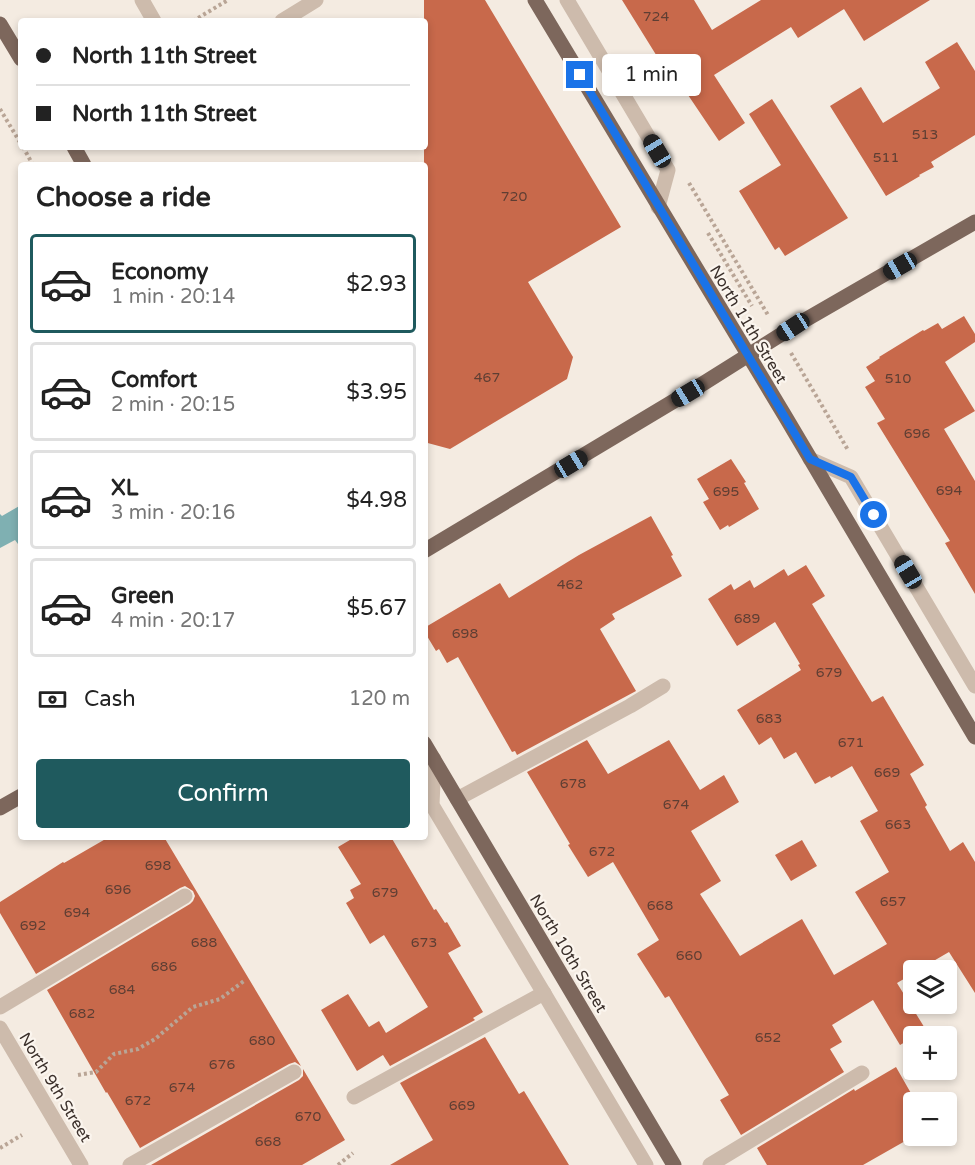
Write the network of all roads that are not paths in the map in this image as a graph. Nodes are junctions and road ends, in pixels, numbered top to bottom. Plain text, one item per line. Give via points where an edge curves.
1 (142, 0) edge
2 (316, 0) edge
3 (535, 0) edge
4 (567, 0) edge
5 (152, 18) edge
6 (287, 18) edge
7 (0, 24) edge
8 (18, 54) edge
9 (658, 207) junction
10 (975, 222) edge
11 (748, 356) junction
12 (810, 459) junction
13 (428, 549) edge
14 (663, 686) dead end
15 (975, 686) edge
16 (975, 737) edge
17 (428, 749) edge
18 (434, 759) junction
19 (18, 798) edge
20 (457, 799) junction
21 (0, 808) edge
22 (185, 896) dead end
23 (544, 993) junction
24 (0, 1007) edge
25 (0, 1028) edge
26 (294, 1072) dead end
27 (862, 1073) dead end
28 (354, 1097) dead end
29 (81, 1165) edge
30 (130, 1165) edge
31 (646, 1165) edge
32 (674, 1165) edge
33 (710, 1165) edge

1 - 5 street
2 - 6 street
3 - 9 main road, North 11th Street
4 - 9 street via 668,170
7 - 8 main road
9 - 11 main road, North 11th Street
10 - 11 main road
11 - 12 main road, North 11th Street
11 - 13 main road
12 - 15 street via 851,477
12 - 16 main road, North 11th Street
14 - 20 street
17 - 18 main road, North 10th Street
18 - 20 main road, North 10th Street
18 - 23 street via 432,805
19 - 21 main road
20 - 32 main road, North 10th Street
22 - 24 street
23 - 28 street
23 - 31 street
25 - 29 street, North 9th Street
26 - 30 street
27 - 33 street

